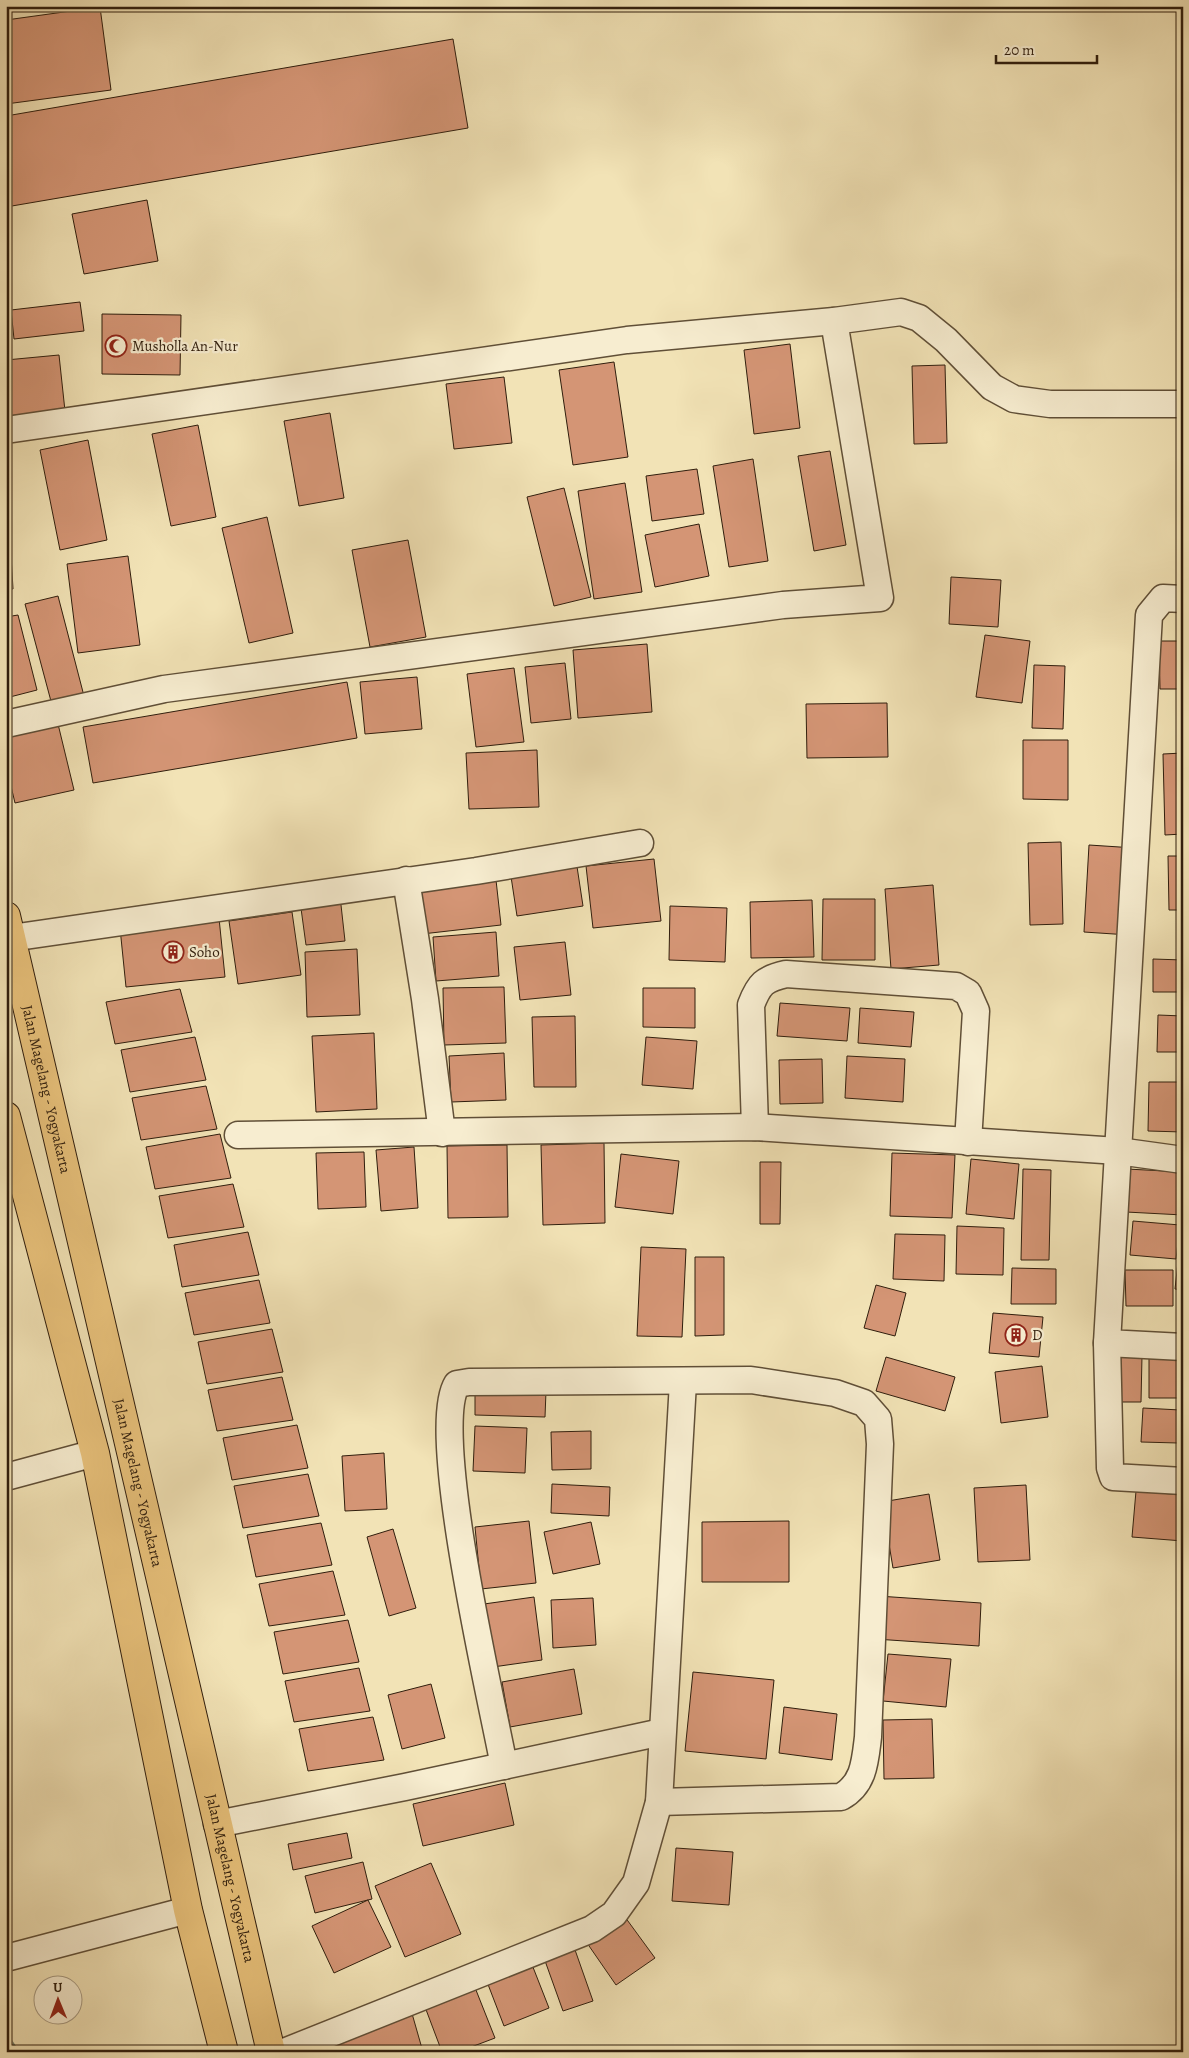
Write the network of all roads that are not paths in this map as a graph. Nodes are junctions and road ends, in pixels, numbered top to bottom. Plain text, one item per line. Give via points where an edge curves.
1 (834, 321) junction
2 (1183, 404) edge
3 (6, 430) edge
4 (1183, 599) edge
5 (6, 724) edge
6 (640, 843) dead end
7 (406, 880) junction
8 (9, 926) edge
9 (6, 1116) edge
10 (755, 1127) junction
11 (442, 1133) junction
12 (238, 1135) dead end
13 (968, 1142) junction
14 (1118, 1151) junction
15 (1183, 1160) edge
16 (1107, 1343) junction
17 (1183, 1347) edge
18 (683, 1382) junction
19 (95, 1453) junction
20 (6, 1477) edge
21 (1183, 1481) edge
22 (662, 1732) junction
23 (504, 1766) junction
24 (659, 1802) junction
25 (217, 1824) junction
26 (188, 1910) junction
27 (6, 1958) edge
28 (224, 2052) edge
29 (271, 2052) edge
30 (284, 2052) edge

1 - 2 street via 901,312 919,318 946,340 992,387 1014,399 1050,404
1 - 3 street via 627,340
1 - 5 street via 880,598 783,605 164,689
4 - 14 street via 1163,598 1150,614
6 - 7 street
7 - 8 street
7 - 11 street
8 - 25 highway, Jalan Magelang - Yogyakarta
9 - 19 highway
10 - 11 street
10 - 13 street
10 - 13 street via 751,1005 758,988 770,978 786,974 956,986 968,993 976,1011
11 - 12 street
13 - 14 street
14 - 15 street
14 - 16 street
16 - 17 street
16 - 21 street via 1110,1468 1113,1477
18 - 22 street
18 - 23 street via 469,1382 457,1384 452,1392 450,1422 454,1504
18 - 24 street via 751,1380 835,1393 864,1403 878,1419 880,1444 868,1737 858,1783 841,1798
19 - 20 street
19 - 26 highway
22 - 23 street
22 - 24 street
23 - 25 street
24 - 30 street via 636,1883 614,1914 592,1928
25 - 29 highway, Jalan Magelang - Yogyakarta
26 - 27 street
26 - 28 highway

